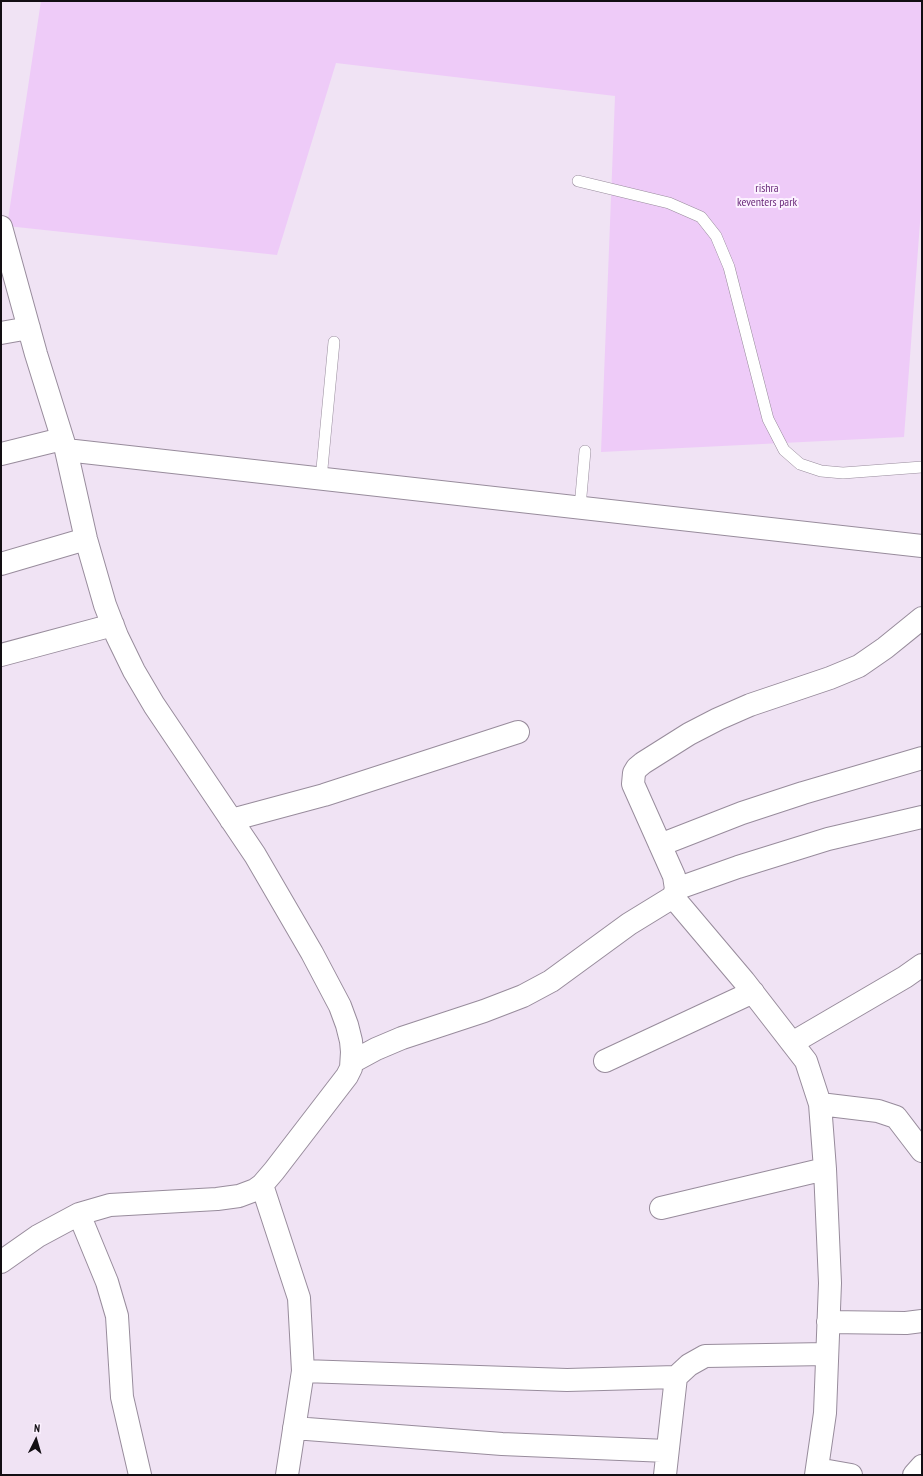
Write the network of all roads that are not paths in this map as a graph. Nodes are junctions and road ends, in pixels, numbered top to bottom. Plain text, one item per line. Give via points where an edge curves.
1 (578, 181) dead end
2 (1, 227) edge
3 (29, 328) junction
4 (1, 332) edge
5 (334, 342) dead end
6 (64, 445) junction
7 (585, 451) dead end
8 (1, 454) edge
9 (922, 467) edge
10 (321, 478) junction
11 (580, 508) junction
12 (86, 539) junction
13 (922, 546) edge
14 (1, 564) edge
15 (922, 618) edge
16 (113, 625) junction
17 (1, 655) edge
18 (518, 732) dead end
19 (922, 758) edge
20 (922, 817) edge
21 (231, 820) junction
22 (660, 845) junction
23 (674, 893) junction
24 (922, 965) edge
25 (753, 992) junction
26 (792, 1044) junction
27 (605, 1061) dead end
28 (352, 1062) junction
29 (820, 1104) junction
30 (922, 1151) edge
31 (825, 1169) junction
32 (262, 1185) junction
33 (660, 1208) dead end
34 (79, 1214) junction
35 (1, 1262) edge
36 (922, 1321) edge
37 (828, 1322) junction
38 (827, 1354) junction
39 (303, 1371) junction
40 (676, 1377) junction
41 (294, 1428) junction
42 (667, 1451) junction
43 (922, 1466) edge
44 (817, 1472) edge
45 (140, 1475) edge
46 (287, 1475) edge
47 (665, 1475) edge
48 (851, 1475) edge
49 (914, 1475) edge

1 - 9 lane via 669,203 701,217 711,229 729,267 768,419 784,450 800,464 821,471 843,473
2 - 3 street
3 - 4 street
3 - 6 street
5 - 10 lane
6 - 8 street
6 - 10 street
6 - 12 street
7 - 11 lane
10 - 11 street
11 - 13 street
12 - 14 street
12 - 16 street
15 - 22 street via 859,666 750,705 689,734 643,763 634,773 633,784
16 - 17 street
16 - 21 street via 143,686
18 - 21 street via 324,795
19 - 22 street via 742,813
20 - 23 street via 828,839 738,867
21 - 28 street via 269,877 334,994 347,1025
22 - 23 street via 674,876
23 - 25 street
23 - 28 street via 574,966 523,996 484,1012 376,1048
24 - 26 street
25 - 26 street
25 - 27 street
26 - 29 street via 806,1061
28 - 32 street via 347,1076
29 - 30 street via 878,1111 896,1117
29 - 31 street
31 - 33 street
31 - 37 street via 830,1283
32 - 34 street via 239,1196 110,1205
32 - 39 street via 299,1298
34 - 35 street via 38,1236
34 - 45 street via 107,1282 117,1316 122,1397
36 - 37 street
37 - 38 street
38 - 40 street via 705,1356 689,1365
38 - 44 street via 825,1413
39 - 40 street via 567,1380
39 - 41 street
40 - 42 street
41 - 42 street via 502,1444
41 - 46 street
42 - 47 street
43 - 49 street
44 - 48 street

